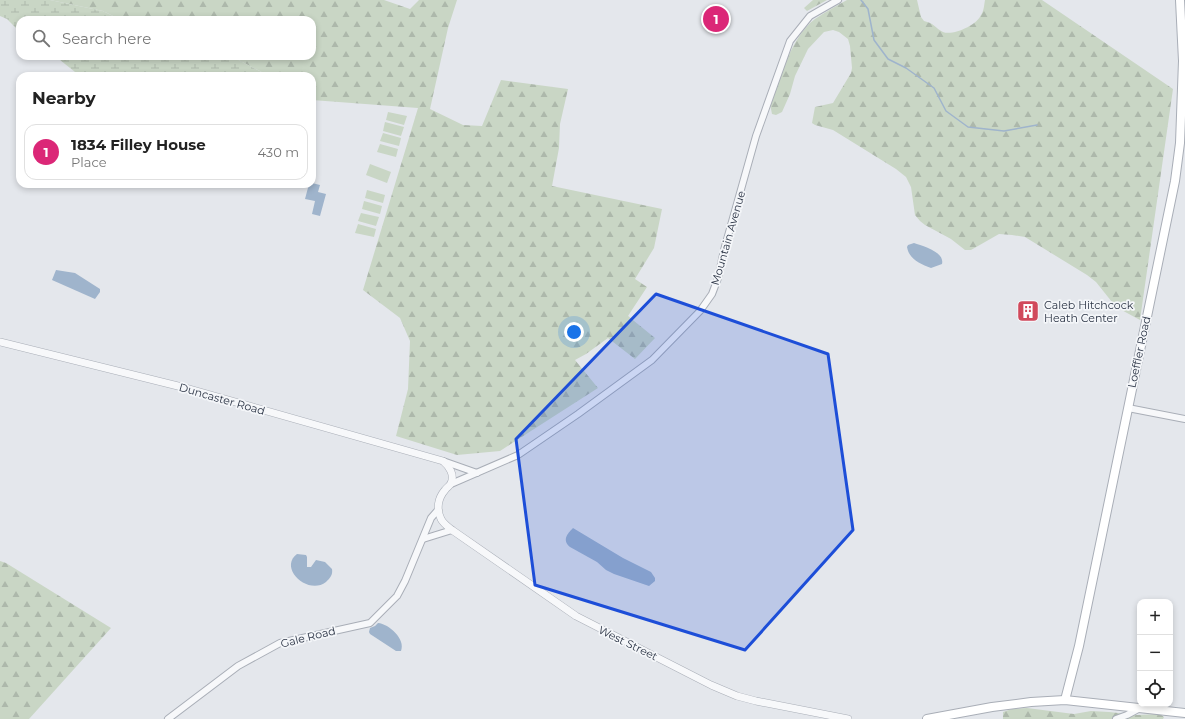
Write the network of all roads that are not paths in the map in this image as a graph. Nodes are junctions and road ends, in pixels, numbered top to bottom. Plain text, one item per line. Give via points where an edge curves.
1 (838, 0) edge
2 (1180, 0) edge
3 (0, 342) edge
4 (1128, 408) junction
5 (1185, 419) edge
6 (443, 461) junction
7 (477, 473) junction
8 (451, 484) junction
9 (438, 510) junction
10 (452, 530) junction
11 (423, 539) junction
12 (1065, 700) junction
13 (1137, 707) edge
14 (1140, 707) joint
15 (1185, 713) edge
16 (168, 719) edge
17 (848, 719) edge
18 (927, 719) edge
19 (1116, 719) edge

1 - 7 street, Mountain Avenue via 810,16 790,41 756,136 718,278 712,294 700,311 652,360 609,392 518,455
2 - 4 main road, Loeffler Road via 1183,61 1180,143 1175,181
3 - 6 street, Duncaster Road via 186,388
4 - 5 street
4 - 12 main road, Loeffler Road via 1079,646
6 - 7 street, Duncaster Road
6 - 8 street via 450,468
7 - 8 street, Mountain Avenue
8 - 9 street via 439,501
9 - 10 street, West Street via 441,520
9 - 11 street, Gale Road via 431,518
10 - 11 street
10 - 17 street, West Street via 576,616 711,685 756,701
11 - 16 street, Gale Road via 397,596 370,622 280,643 238,666
12 - 13 main road
12 - 18 main road via 1031,702
14 - 15 main road
14 - 19 street

